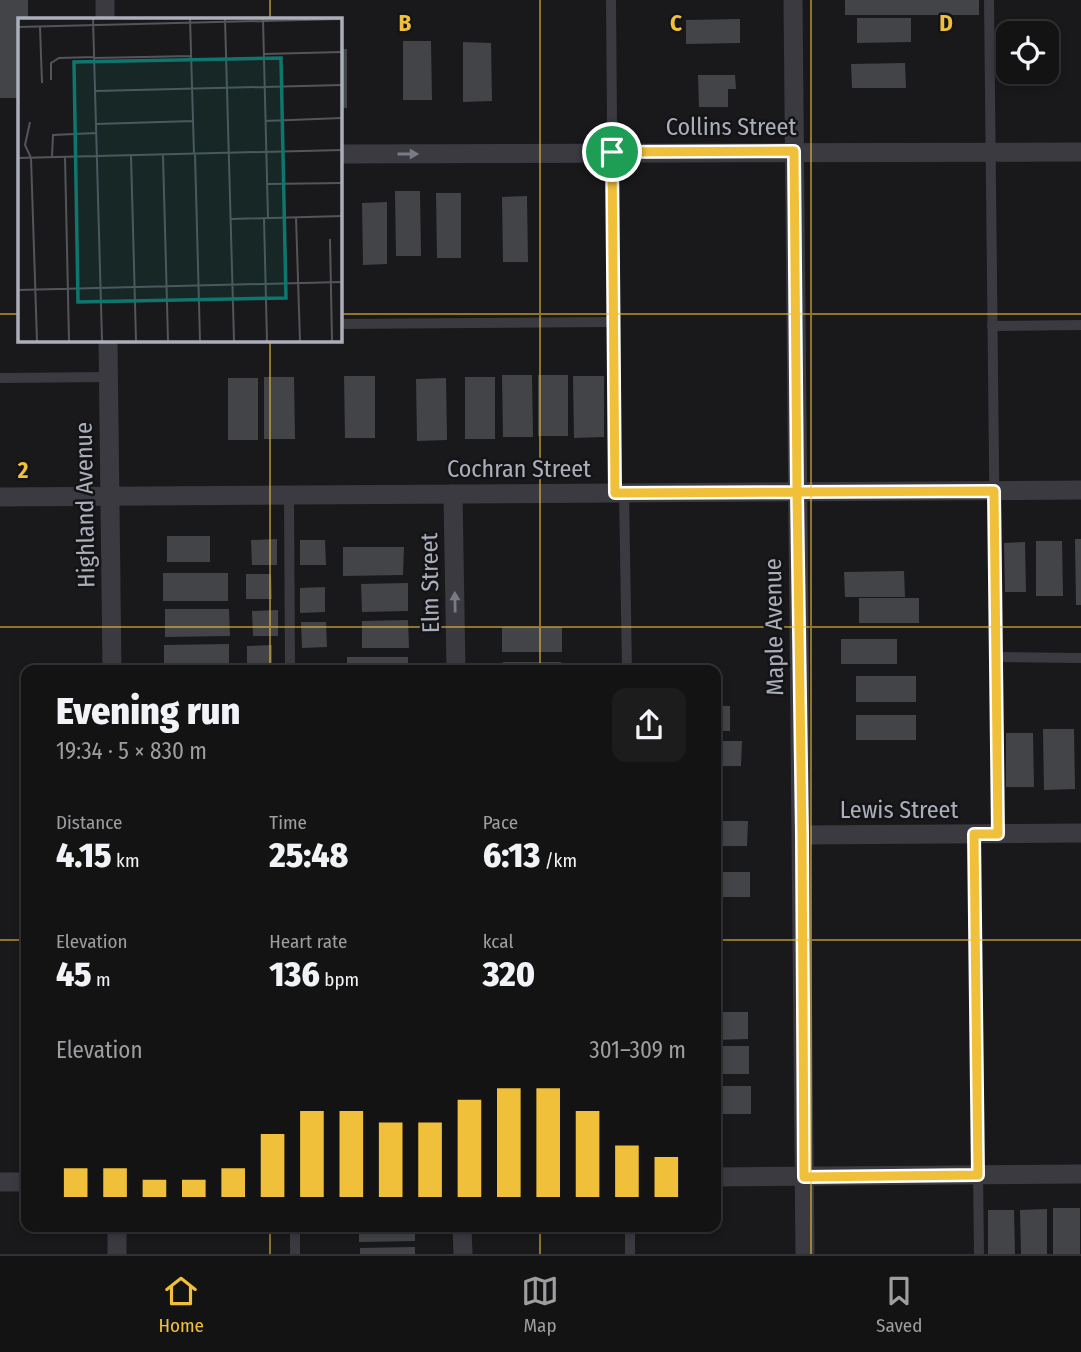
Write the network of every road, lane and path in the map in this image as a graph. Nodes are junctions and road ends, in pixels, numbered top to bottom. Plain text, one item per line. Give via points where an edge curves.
1 (105, 0) edge
2 (611, 0) edge
3 (793, 0) edge
4 (989, 0) edge
5 (105, 18) edge
6 (794, 151) junction
7 (612, 152) junction
8 (1081, 152) edge
9 (990, 153) junction
10 (341, 154) edge
11 (614, 322) junction
12 (341, 324) edge
13 (1081, 325) edge
14 (992, 326) junction
15 (108, 341) edge
16 (108, 377) junction
17 (0, 378) edge
18 (1081, 490) edge
19 (994, 491) junction
20 (797, 492) junction
21 (620, 493) junction
22 (453, 494) junction
23 (289, 495) junction
24 (110, 496) junction
25 (0, 497) edge
26 (996, 657) junction
27 (1081, 658) edge
28 (111, 665) edge
29 (290, 665) edge
30 (456, 665) edge
31 (627, 665) edge
32 (974, 834) junction
33 (998, 834) junction
34 (1081, 834) edge
35 (802, 835) junction
36 (1081, 1174) edge
37 (978, 1175) junction
38 (721, 1177) edge
39 (804, 1177) junction
40 (0, 1182) edge
41 (21, 1182) edge
42 (117, 1232) edge
43 (295, 1232) edge
44 (462, 1232) edge
45 (630, 1232) edge
46 (117, 1254) edge
47 (295, 1254) edge
48 (463, 1254) edge
49 (630, 1254) edge
50 (805, 1254) edge
51 (979, 1254) edge

1 - 5 street
2 - 7 lane
3 - 6 street, Maple Avenue
4 - 9 lane
6 - 7 street, Collins Street
6 - 9 street, Collins Street
6 - 20 street, Maple Avenue
10 -> 7 street, Collins Street
7 - 11 lane
8 - 9 street, Collins Street
9 - 14 lane
11 - 12 lane
11 - 21 lane
13 - 14 lane
14 - 19 lane
15 - 16 street, Highland Avenue
16 - 17 lane
16 - 24 street, Highland Avenue
18 - 19 street, Cochran Street
19 - 20 street, Cochran Street
19 - 26 lane
20 - 21 street, Cochran Street
20 - 35 street, Maple Avenue
21 - 22 street, Cochran Street
21 - 31 lane
22 - 23 street, Cochran Street
30 -> 22 street, Elm Street
23 - 24 street, Cochran Street
23 - 29 lane
24 - 25 street, Cochran Street
24 - 28 street, Highland Avenue
26 - 27 lane
26 - 33 lane
32 - 33 street, Lewis Street
32 - 35 street, Lewis Street
32 - 37 lane
33 - 34 street, Lewis Street
35 - 39 street, Maple Avenue
36 - 37 street
37 - 39 street
37 - 51 lane
38 - 39 street
39 - 50 street, Maple Avenue
40 - 41 street
42 - 46 street
43 - 47 lane
44 - 48 street
45 - 49 lane

